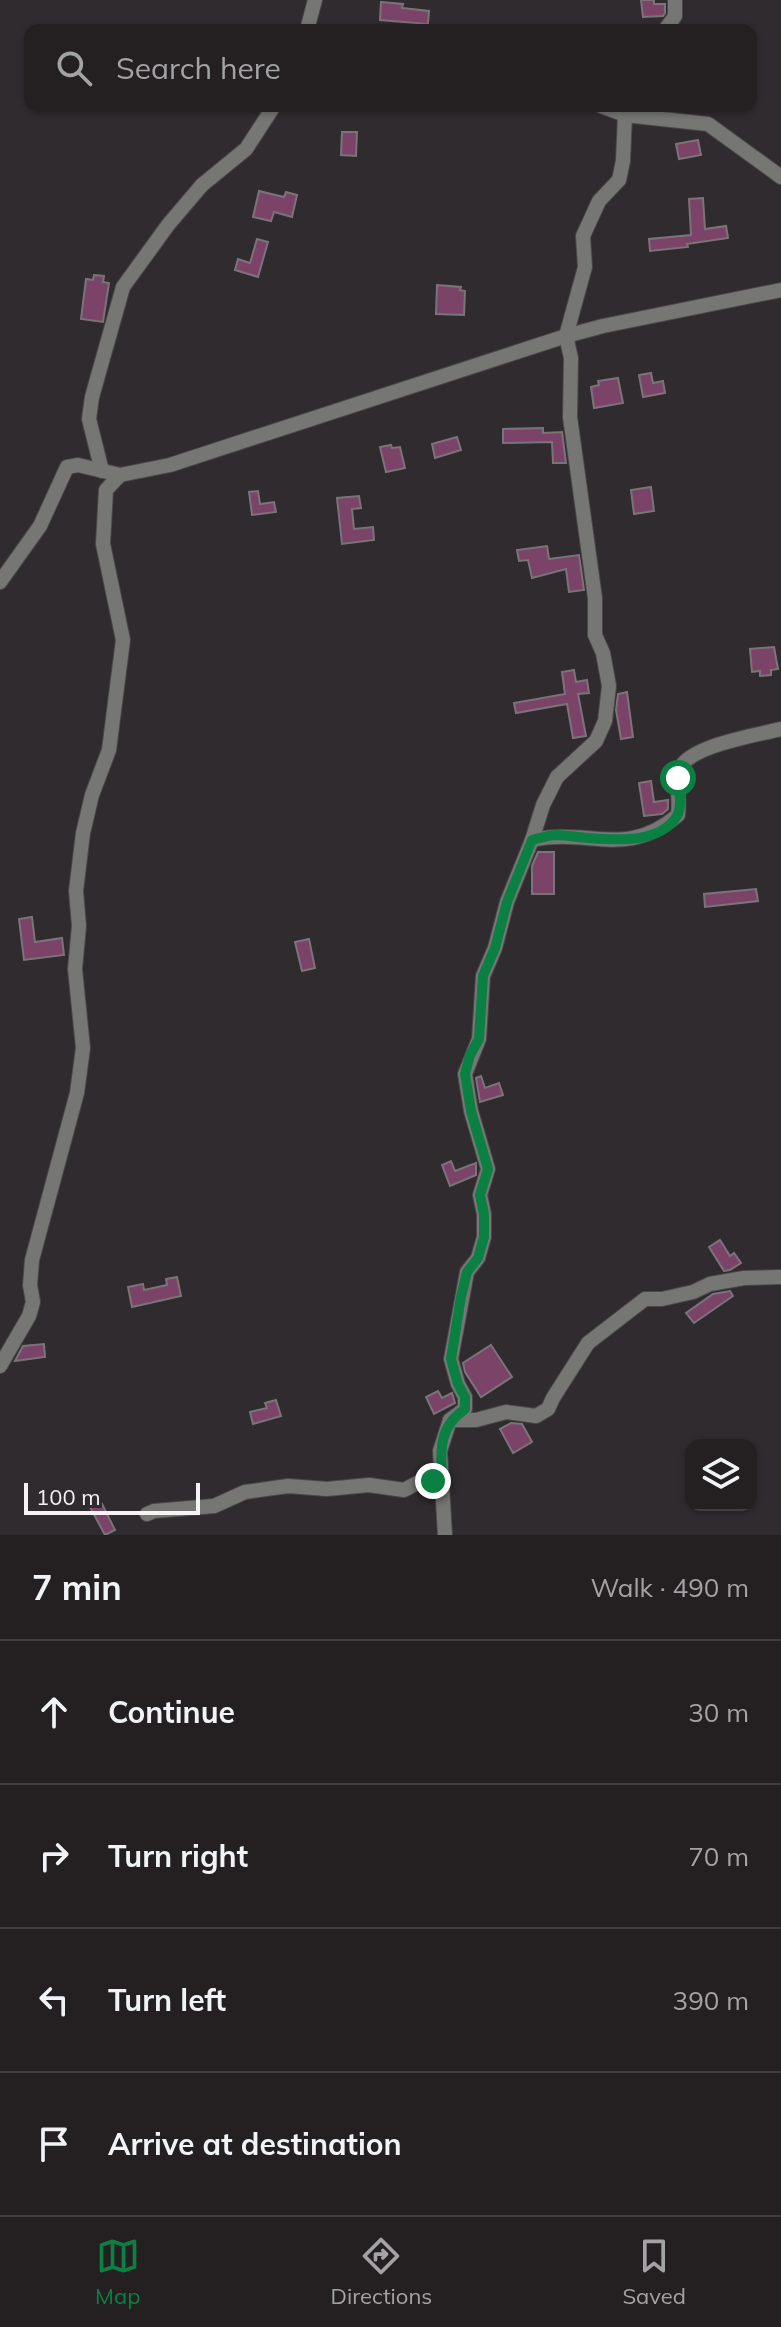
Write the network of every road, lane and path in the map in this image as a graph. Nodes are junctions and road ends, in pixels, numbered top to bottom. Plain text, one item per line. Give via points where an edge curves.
1 (315, 0) edge
2 (675, 0) edge
3 (309, 24) edge
4 (669, 24) edge
5 (270, 112) edge
6 (631, 112) edge
7 (642, 112) edge
8 (781, 177) edge
9 (781, 290) edge
10 (566, 336) junction
11 (102, 471) junction
12 (120, 475) junction
13 (0, 582) edge
14 (781, 729) edge
15 (532, 840) junction
16 (781, 1277) edge
17 (0, 1366) edge
18 (450, 1420) junction
19 (442, 1477) junction
20 (147, 1514) dead end
21 (445, 1535) edge

1 - 3 street
2 - 4 street
5 - 11 street via 246,149 202,185 168,225 123,287 89,419
6 - 10 street via 619,180 599,201 583,236 585,267
7 - 8 street via 708,124
9 - 10 street
10 - 12 street via 170,465
10 - 15 street via 595,635 609,686 605,721 596,741 557,777
11 - 12 street
11 - 13 street via 67,467 40,526
12 - 17 street via 106,490 103,544 123,640 109,750 86,820 76,891 75,969 83,1048 77,1093 32,1260 33,1302
14 - 15 street via 718,744 686,759 680,768 678,815 660,830 636,839 554,835
15 - 18 street via 483,976 479,1039 465,1074 488,1169 480,1195 484,1237 467,1272 451,1359 465,1409
16 - 18 street via 744,1278 645,1299 588,1343 548,1409 536,1416 506,1412
18 - 19 street via 440,1451
19 - 20 street via 404,1490 288,1486 245,1492 214,1506
19 - 21 street

